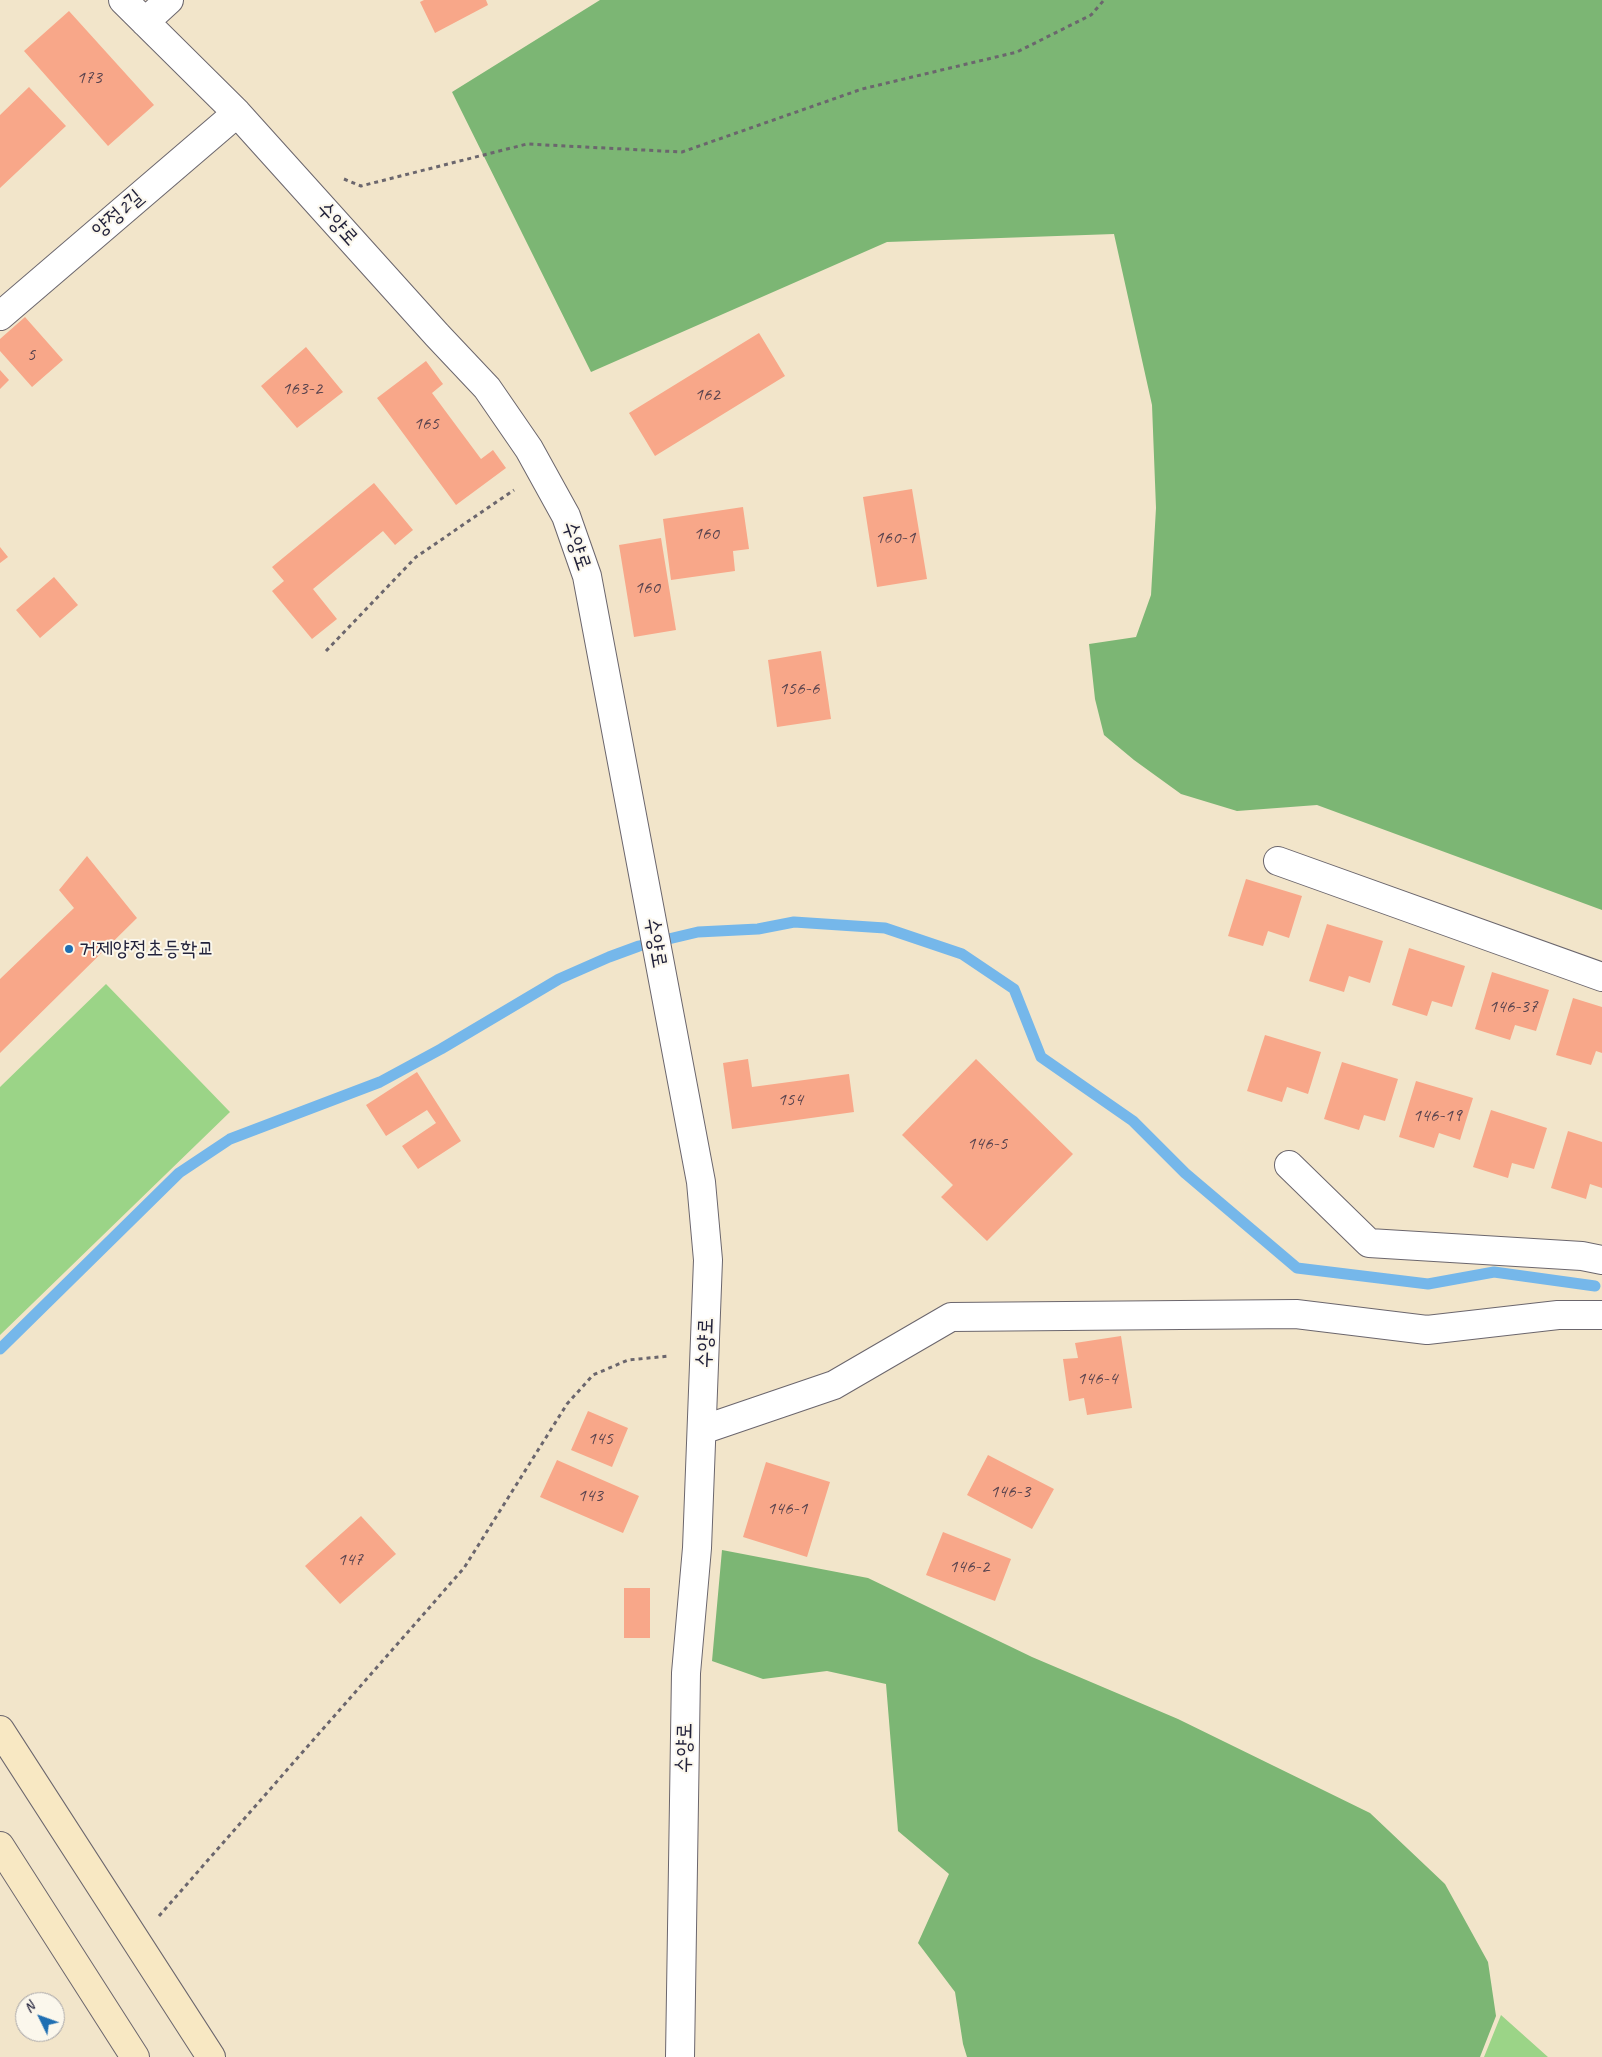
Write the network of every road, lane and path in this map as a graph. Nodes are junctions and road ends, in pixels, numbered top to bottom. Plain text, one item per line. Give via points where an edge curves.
1 (124, 0) edge
2 (169, 0) edge
3 (1104, 0) edge
4 (145, 22) junction
5 (237, 113) junction
6 (342, 179) dead end
7 (0, 316) edge
8 (542, 471) junction
9 (326, 651) dead end
10 (1278, 861) dead end
11 (1602, 977) edge
12 (1289, 1165) dead end
13 (1602, 1260) edge
14 (1602, 1315) edge
15 (706, 1358) junction
16 (702, 1430) junction
17 (0, 1730) edge
18 (0, 1846) edge
19 (158, 1918) dead end
20 (135, 2057) edge
21 (211, 2057) edge
22 (680, 2057) edge

1 - 4 street, 수양로
2 - 4 street
3 - 6 path via 1091,15 1017,52 862,89 682,152 527,144 361,186
4 - 5 street, 수양로
5 - 7 street, 양정2길
5 - 8 street, 수양로 via 487,388
8 - 9 path via 416,558
8 - 15 street, 수양로 via 566,516 587,576 700,1182 708,1260
10 - 11 street
12 - 13 street via 1369,1243 1582,1256
14 - 16 street via 1558,1315 1427,1330 1296,1314 951,1317 834,1385
15 - 16 street, 수양로
15 - 19 path via 663,1355 628,1360 593,1374 566,1404 464,1568
16 - 22 street, 수양로 via 697,1548 686,1673
17 - 21 street
18 - 20 street

